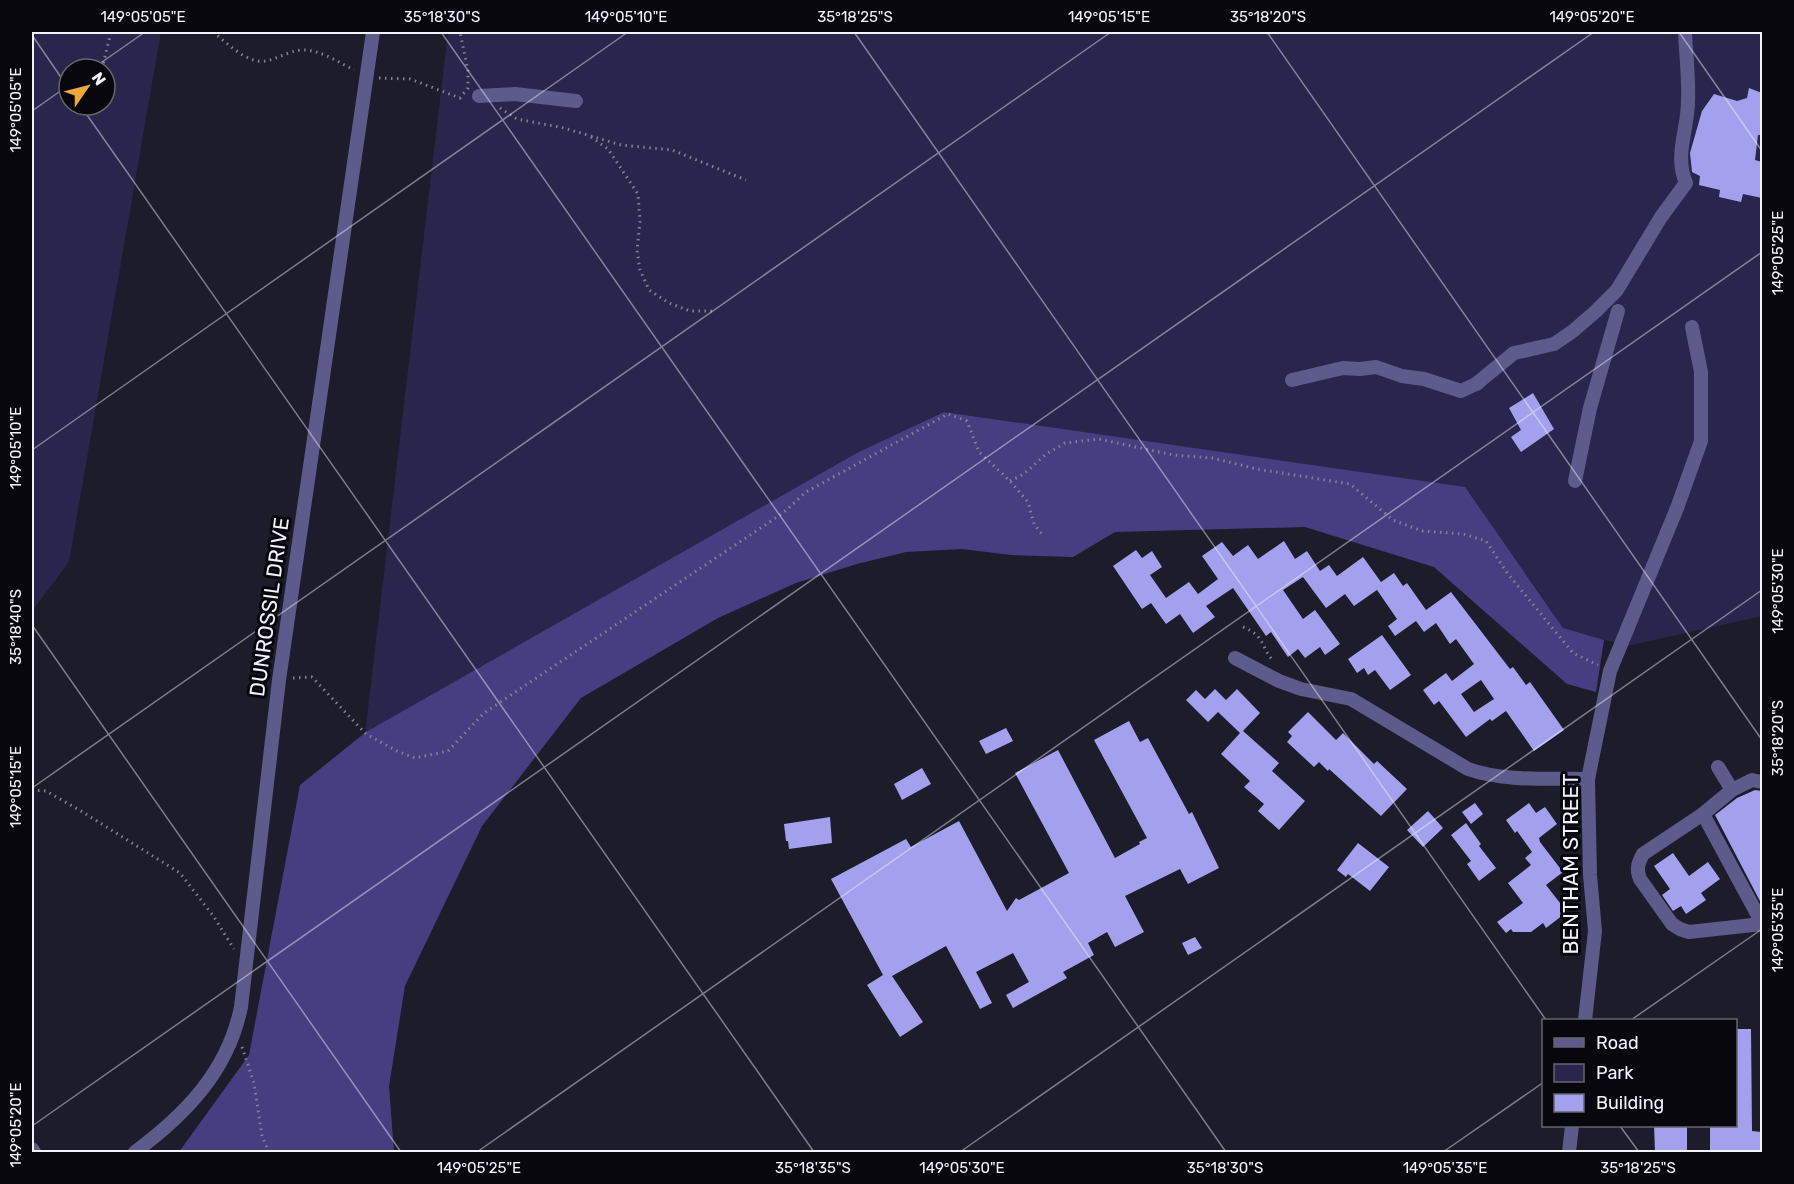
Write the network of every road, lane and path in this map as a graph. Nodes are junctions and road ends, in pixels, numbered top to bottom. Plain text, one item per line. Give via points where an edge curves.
1 (111, 32) edge
2 (373, 32) edge
3 (1685, 32) edge
4 (105, 57) edge
5 (473, 92) joint
6 (576, 101) dead end
7 (587, 135) junction
8 (746, 180) dead end
9 (713, 311) dead end
10 (1618, 311) dead end
11 (1692, 327) dead end
12 (1292, 381) dead end
13 (1010, 481) junction
14 (1575, 481) dead end
15 (1044, 537) dead end
16 (1235, 658) dead end
17 (1610, 671) junction
18 (279, 680) junction
19 (1718, 767) dead end
20 (1588, 779) junction
21 (1762, 782) edge
22 (32, 790) edge
23 (1732, 790) junction
24 (1703, 814) junction
25 (1762, 924) edge
26 (246, 969) junction
27 (1585, 1019) edge
28 (236, 1030) junction
29 (1572, 1127) edge
30 (135, 1152) edge
31 (269, 1152) edge
32 (1569, 1152) edge

1 - 4 path
2 - 18 street, DUNROSSIL DRIVE
3 - 12 street via 1689,103 1680,148 1686,183 1617,290 1573,332 1554,344 1514,353 1461,391 1376,367 1343,368
5 - 6 street
5 - 7 path via 518,119
7 - 8 path via 621,145 672,150
7 - 9 path via 608,149 638,194 637,250 649,290 690,310
10 - 14 street via 1590,408
11 - 17 street, BENTHAM STREET via 1701,372 1701,441
13 - 15 path via 1028,502 1034,524
13 - 17 path via 1065,443 1099,439 1350,484 1393,520 1422,531 1463,534 1486,541 1573,653
13 - 18 path via 979,452 967,421 948,414 806,492 783,513 484,713 448,751 415,758 397,752 366,734 312,677
16 - 20 street via 1278,681 1351,699 1468,769 1496,777
17 - 20 street, BENTHAM STREET
18 - 26 street, DUNROSSIL DRIVE
19 - 23 street
20 - 27 street, BENTHAM STREET via 1595,930
21 - 23 street via 1752,780
22 - 26 path via 46,791 180,873 214,917
23 - 24 street
24 - 25 street
24 - 25 street via 1643,854 1638,863 1640,879 1680,930
26 - 28 street, DUNROSSIL DRIVE
28 - 30 street, DUNROSSIL DRIVE via 223,1058 197,1096 162,1132
28 - 31 path via 254,1083 262,1136
29 - 32 street

